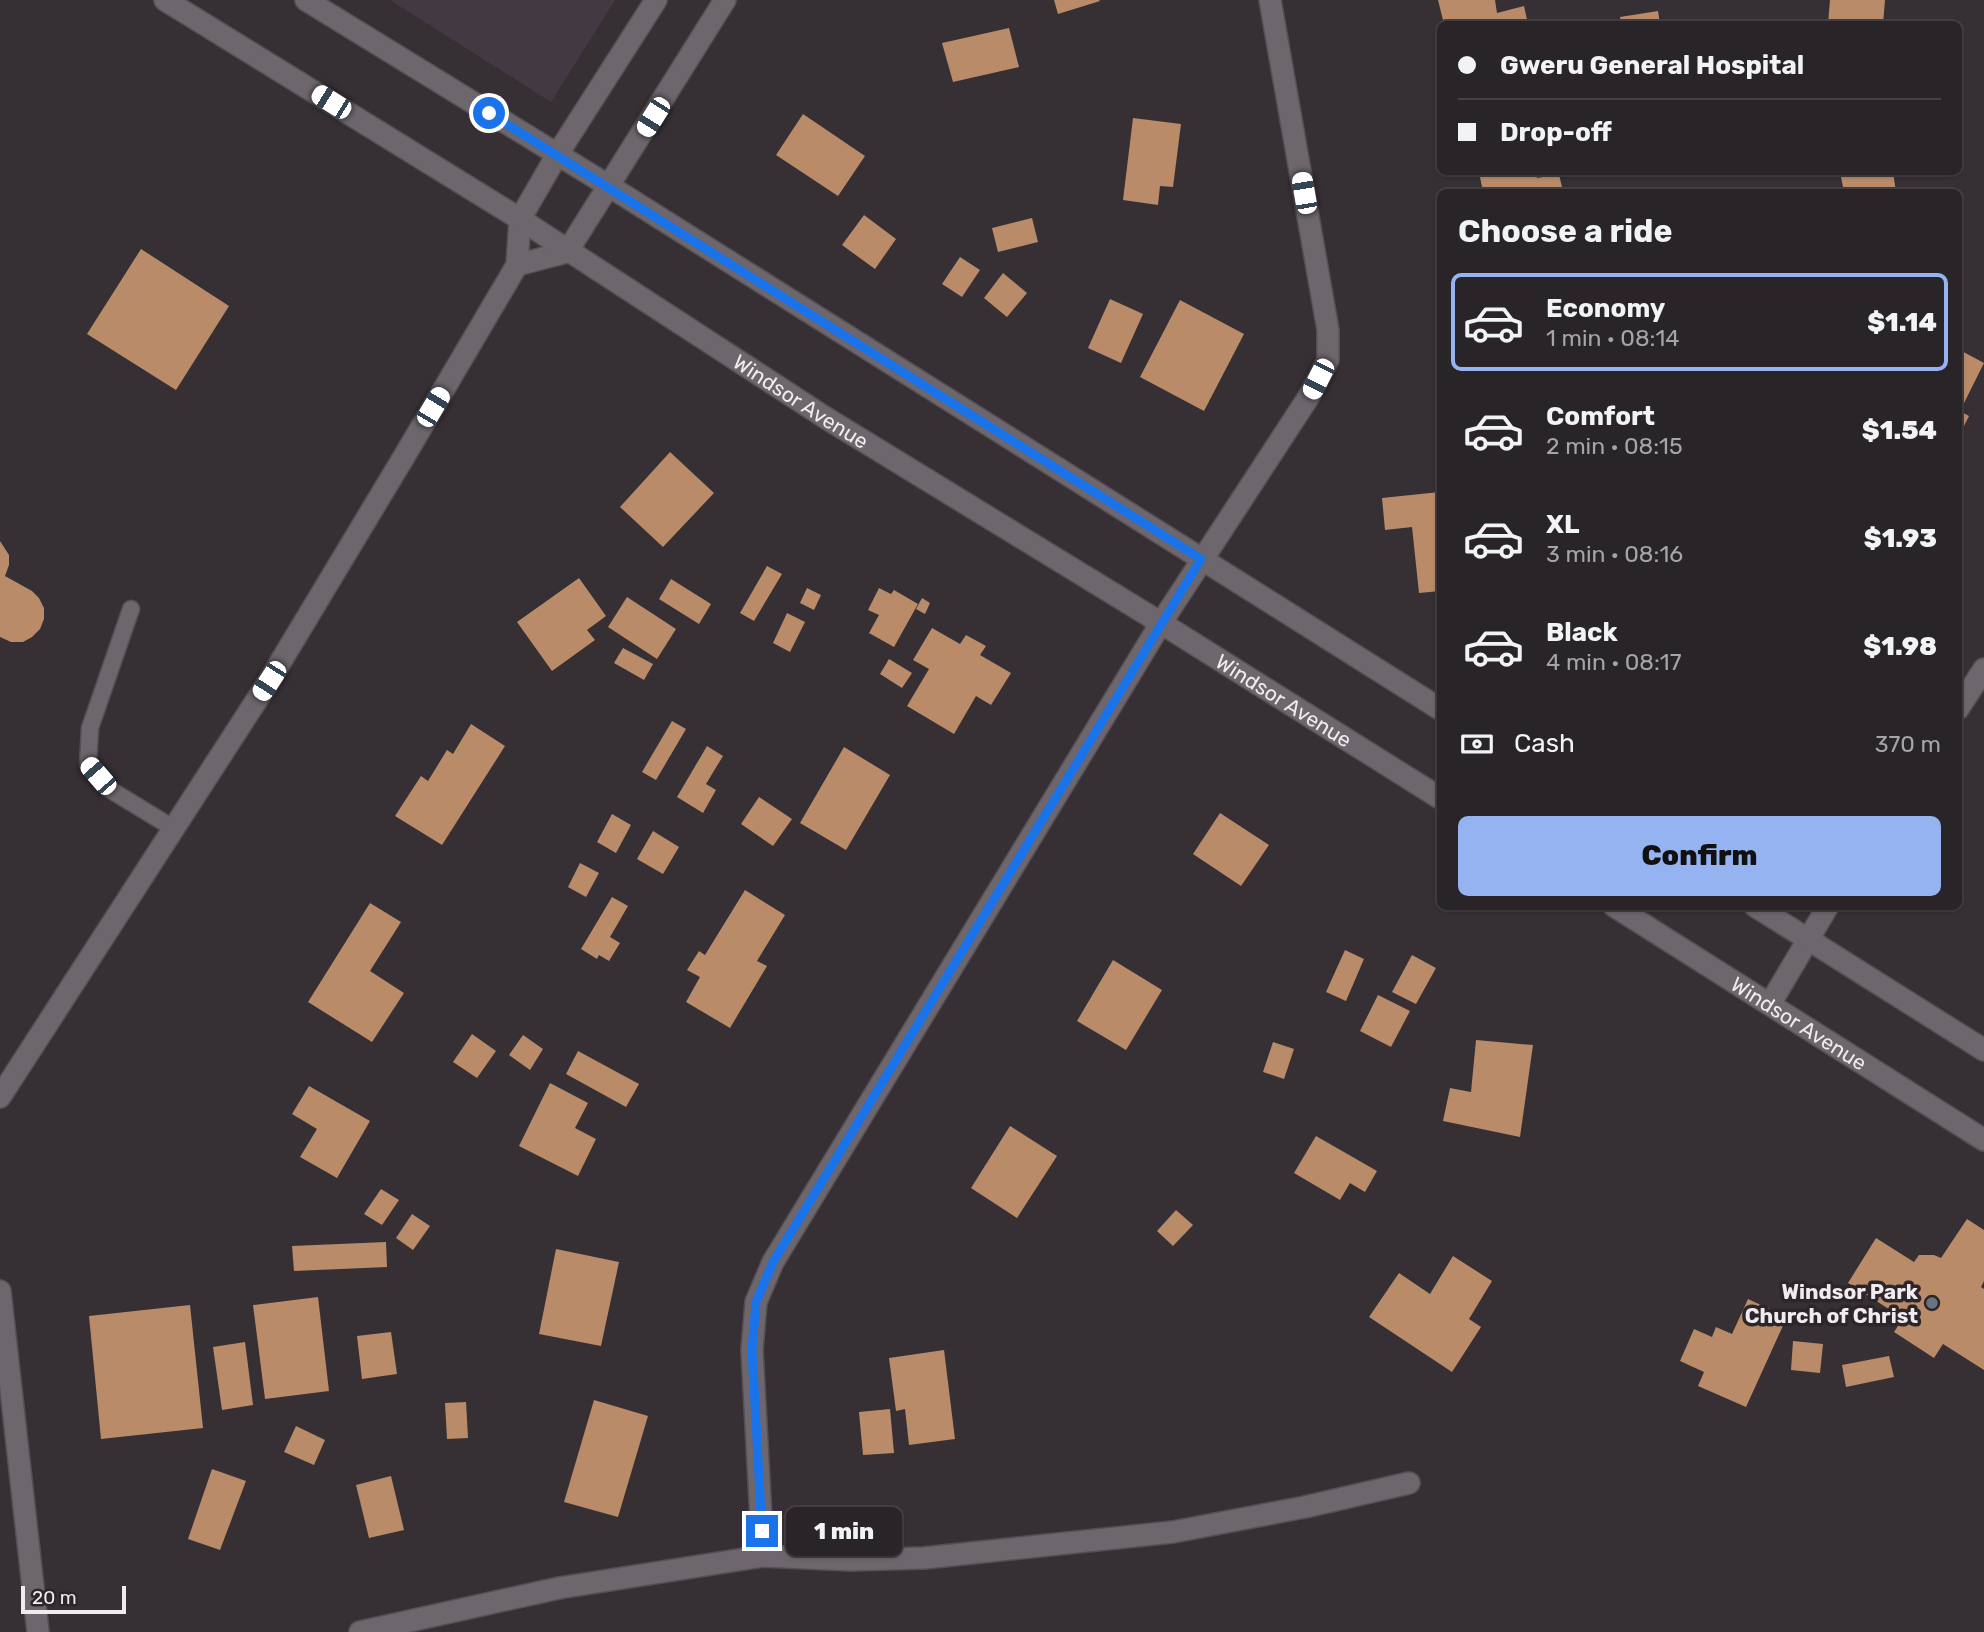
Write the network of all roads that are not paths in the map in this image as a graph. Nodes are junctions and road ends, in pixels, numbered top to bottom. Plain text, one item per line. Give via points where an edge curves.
1 (165, 0) edge
2 (306, 0) edge
3 (656, 0) edge
4 (725, 0) edge
5 (1270, 0) edge
6 (557, 155) junction
7 (609, 186) junction
8 (520, 219) junction
9 (567, 252) junction
10 (517, 265) junction
11 (1201, 559) junction
12 (131, 609) dead end
13 (1161, 623) junction
14 (1984, 669) edge
15 (1962, 703) edge
16 (1437, 707) edge
17 (1437, 796) edge
18 (173, 828) junction
19 (1620, 910) edge
20 (1761, 910) edge
21 (1825, 910) edge
22 (1807, 939) junction
23 (1770, 1004) junction
24 (1984, 1050) edge
25 (0, 1097) edge
26 (1984, 1140) edge
27 (0, 1291) edge
28 (1409, 1483) dead end
29 (763, 1556) junction
30 (38, 1632) edge
31 (360, 1632) edge

1 - 8 street, Windsor Avenue
2 - 6 street
3 - 6 street
4 - 7 street
5 - 11 street via 1328,331 1328,360 1308,398
6 - 7 street
6 - 8 street
7 - 9 street
7 - 11 street
8 - 9 street, Windsor Avenue
8 - 10 street
9 - 10 street
9 - 13 street, Windsor Avenue via 826,418
10 - 18 street via 269,681
11 - 13 street
11 - 16 street
12 - 18 lane via 90,728 88,764 109,789
13 - 17 street, Windsor Avenue
13 - 29 street via 773,1262 756,1302 752,1350
14 - 15 street
18 - 25 street
19 - 23 street, Windsor Avenue
20 - 22 street
21 - 22 street
22 - 23 street
22 - 24 street
23 - 26 street, Windsor Avenue
27 - 30 street
28 - 29 street via 1173,1532 924,1558
29 - 31 street via 559,1588

